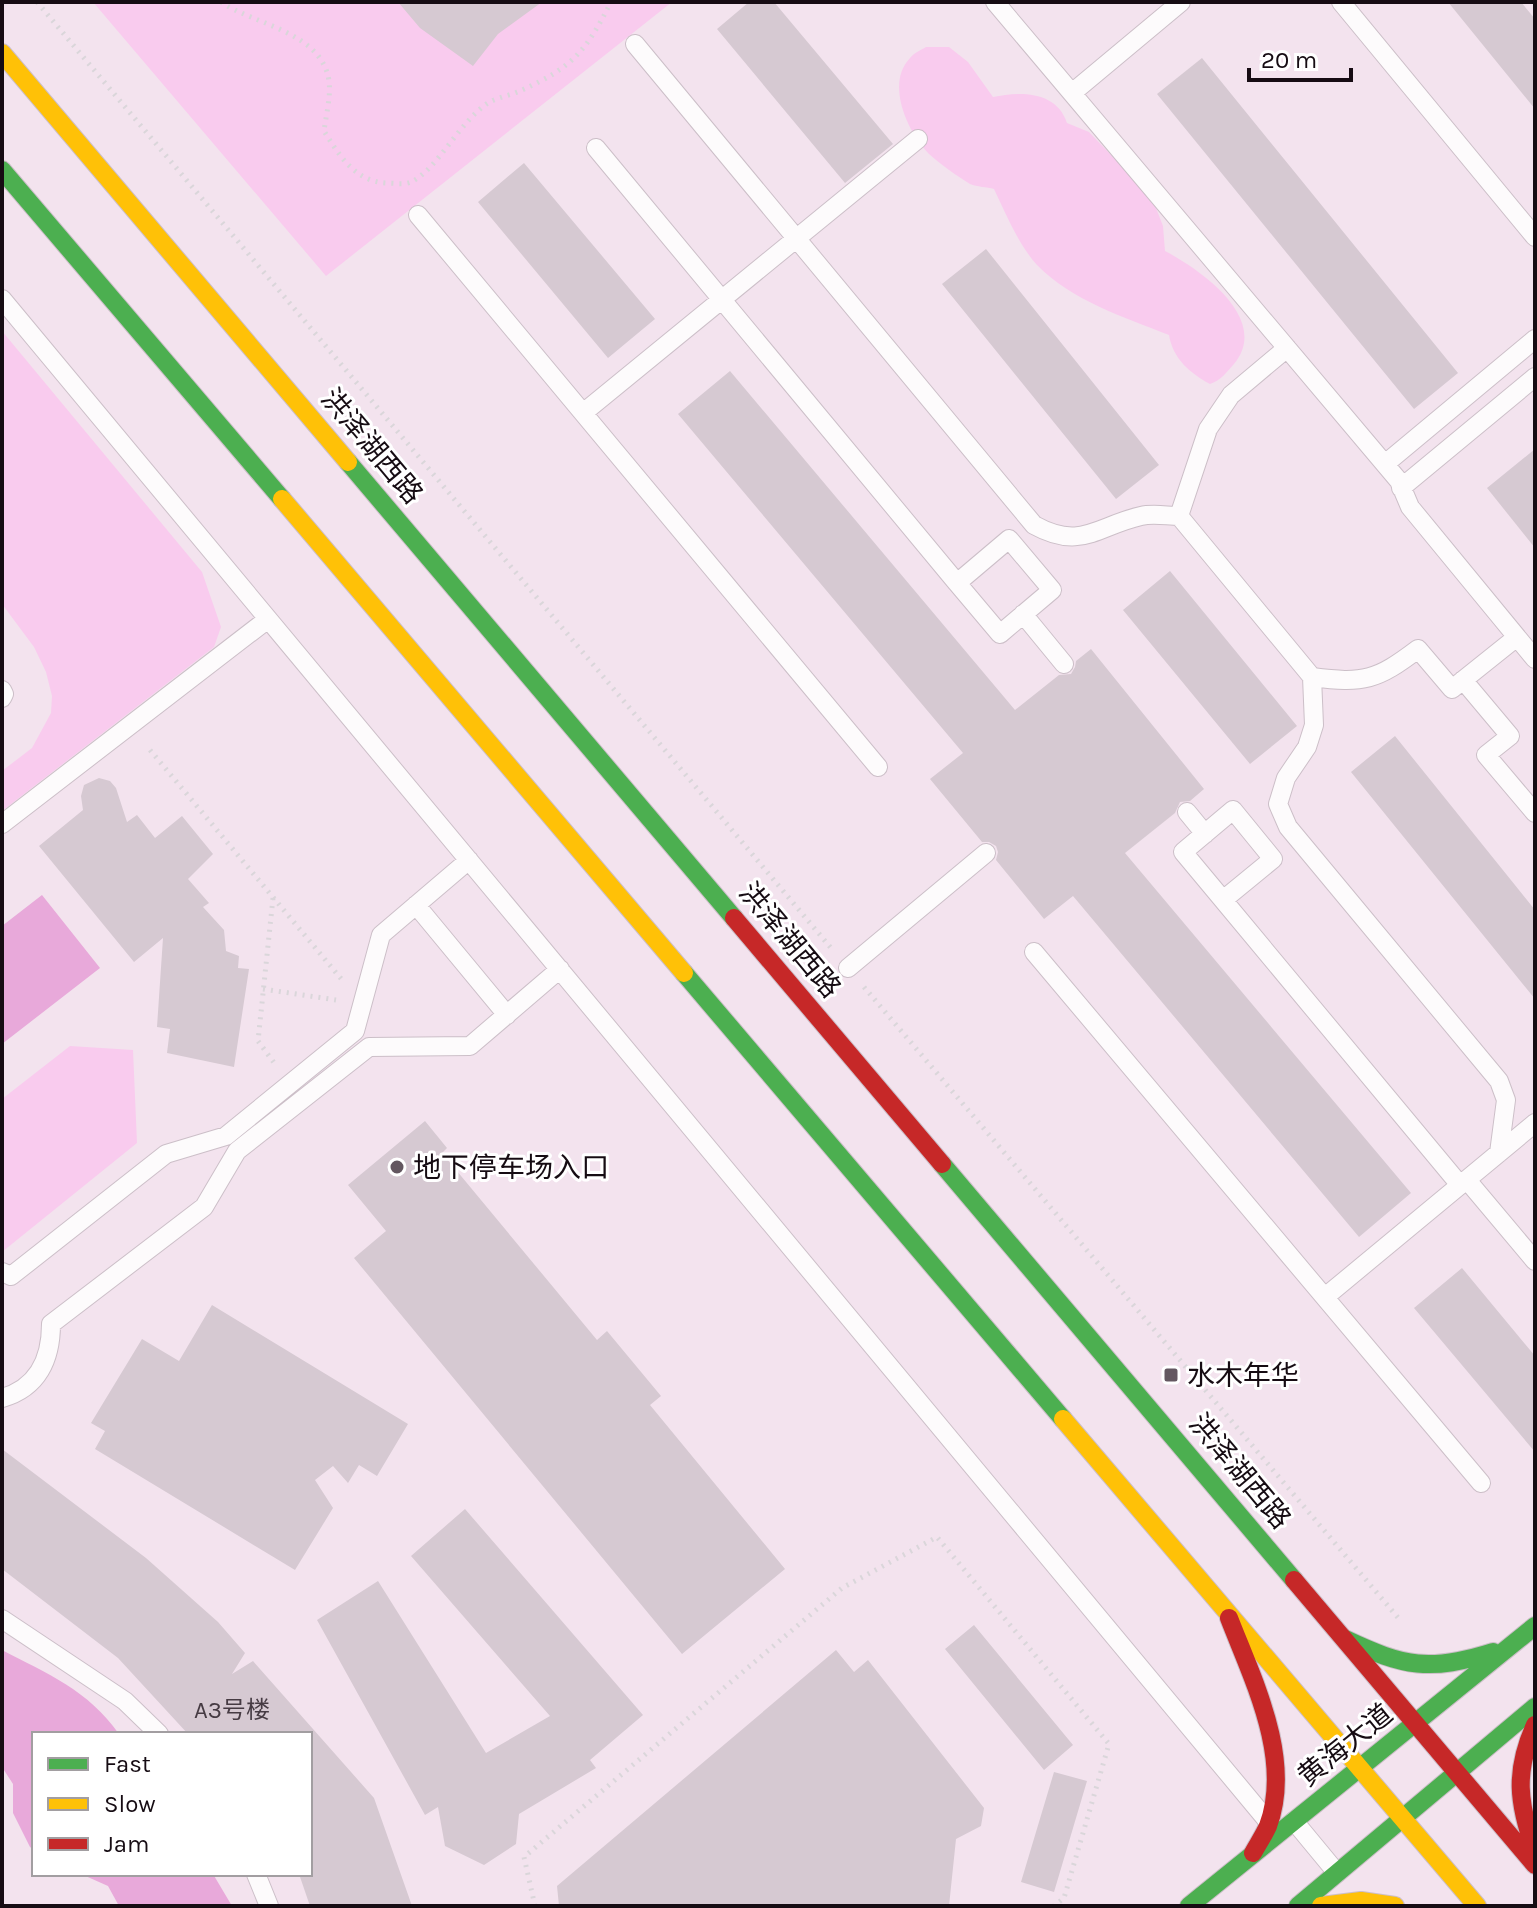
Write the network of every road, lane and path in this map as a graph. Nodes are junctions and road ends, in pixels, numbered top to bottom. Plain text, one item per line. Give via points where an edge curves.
1 (37, 2) edge
2 (221, 2) edge
3 (611, 2) edge
4 (995, 2) edge
5 (1181, 2) edge
6 (1341, 2) edge
7 (635, 44) dead end
8 (2, 53) edge
9 (1072, 93) junction
10 (918, 139) dead end
11 (596, 148) dead end
12 (2, 170) edge
13 (418, 215) dead end
14 (1535, 237) edge
15 (796, 239) junction
16 (2, 299) edge
17 (722, 300) junction
18 (1535, 339) edge
19 (1287, 348) junction
20 (1535, 377) edge
21 (583, 413) junction
22 (1385, 464) junction
23 (1401, 488) junction
24 (1179, 516) junction
25 (1054, 536) junction
26 (1027, 560) junction
27 (957, 583) junction
28 (1023, 614) junction
29 (268, 619) junction
30 (1517, 637) junction
31 (1535, 659) edge
32 (1064, 664) dead end
33 (1312, 677) junction
34 (1463, 680) junction
35 (2, 690) edge
36 (2, 698) edge
37 (150, 750) dead end
38 (878, 767) dead end
39 (1187, 812) dead end
40 (1535, 813) edge
41 (1282, 814) junction
42 (2, 824) edge
43 (1205, 834) junction
44 (1254, 836) junction
45 (986, 853) dead end
46 (469, 860) junction
47 (273, 898) junction
48 (1223, 900) junction
49 (416, 905) junction
50 (1034, 952) dead end
51 (848, 968) junction
52 (560, 969) junction
53 (263, 989) junction
54 (361, 1004) junction
55 (507, 1015) junction
56 (291, 1084) junction
57 (1535, 1123) edge
58 (1499, 1153) junction
59 (1464, 1182) junction
60 (1535, 1261) edge
61 (6, 1274) edge
62 (1325, 1297) junction
63 (2, 1398) edge
64 (1481, 1483) dead end
65 (1257, 1535) junction
66 (1251, 1559) dead end
67 (1225, 1608) junction
68 (2, 1619) edge
69 (1535, 1626) edge
70 (1410, 1631) dead end
71 (1345, 1639) junction
72 (1510, 1646) junction
73 (1535, 1707) edge
74 (1416, 1723) junction
75 (1535, 1725) edge
76 (157, 1732) edge
77 (1499, 1737) junction
78 (1521, 1762) junction
79 (1361, 1768) junction
80 (1457, 1771) junction
81 (1535, 1780) edge
82 (1403, 1817) junction
83 (1294, 1821) junction
84 (1274, 1828) junction
85 (1535, 1851) edge
86 (1535, 1865) edge
87 (1338, 1874) junction
88 (257, 1876) edge
89 (1363, 1904) edge
90 (269, 1906) edge
91 (535, 1906) edge
92 (1054, 1906) edge
93 (1189, 1906) edge
94 (1298, 1906) edge
95 (1321, 1906) edge
96 (1395, 1906) edge
97 (1477, 1906) edge

1 - 51 path
2 - 3 path via 303,41 323,62 329,80 324,131 352,170 378,183 410,183 490,101 565,67 588,45
4 - 9 lane
5 - 9 lane
6 - 14 lane
7 - 15 lane
8 - 65 main road, 洪泽湖西路
9 - 19 lane
10 - 15 lane
11 - 17 lane
12 - 67 main road via 1214,1587
13 - 21 lane
15 - 17 lane
15 - 25 lane via 1034,525
16 - 29 lane
17 - 21 lane
17 - 27 lane
18 - 22 lane
19 - 22 lane
19 - 24 lane via 1231,395 1208,429
20 - 23 lane
21 - 38 lane
22 - 23 lane
23 - 30 lane via 1410,507
24 - 25 lane via 1143,515 1077,537
24 - 33 lane
25 - 26 lane
26 - 27 lane via 1009,539
26 - 28 lane via 1052,590
27 - 28 lane via 1000,634
28 - 32 lane
29 - 42 lane
29 - 46 lane
30 - 31 lane
30 - 34 lane
33 - 34 lane via 1367,679 1418,649 1452,689
33 - 41 lane via 1314,725 1307,747 1286,778 1278,804
34 - 40 lane via 1510,736 1486,755
35 - 36 lane
37 - 47 path
39 - 43 lane
41 - 44 lane
41 - 58 lane via 1499,1081 1506,1100
43 - 44 lane via 1233,810
43 - 48 lane via 1183,852
44 - 48 lane via 1273,859
45 - 51 lane
46 - 49 lane
46 - 52 lane
47 - 53 path
47 - 54 path
48 - 59 lane
49 - 54 lane via 381,935
49 - 55 lane
50 - 62 lane
51 - 70 path
52 - 55 lane
52 - 84 lane
53 - 54 path
53 - 56 path via 258,1041
54 - 56 lane via 355,1031
55 - 63 lane via 470,1046 369,1047 237,1151 204,1207 51,1324 45,1365 32,1382
56 - 61 lane via 226,1136 166,1154
57 - 58 lane
58 - 59 lane
59 - 60 lane
59 - 62 lane
62 - 64 lane
65 - 66 main road
65 - 71 main road, 洪泽湖西路
67 - 79 main road
67 - 84 main road via 1262,1704 1272,1753
68 - 76 lane via 125,1701
69 - 72 main road, 黄海大道
71 - 72 main road via 1402,1664 1440,1667
71 - 74 main road, 洪泽湖西路
72 - 74 main road, 黄海大道
73 - 77 main road
74 - 79 main road, 黄海大道
74 - 80 main road, 洪泽湖西路
75 - 78 main road
77 - 78 lane
77 - 80 main road
78 - 81 lane
78 - 85 main road via 1517,1792
79 - 82 main road
79 - 83 main road, 黄海大道
80 - 82 main road
80 - 86 main road, 洪泽湖西路
82 - 87 main road
82 - 97 main road
83 - 84 main road, 黄海大道
83 - 87 lane
84 - 93 main road, 黄海大道 via 1250,1857
87 - 89 lane
87 - 94 main road
88 - 90 lane
89 - 95 main road
89 - 96 main road
91 - 92 path via 524,1857 842,1588 937,1537 1109,1744 1064,1898

